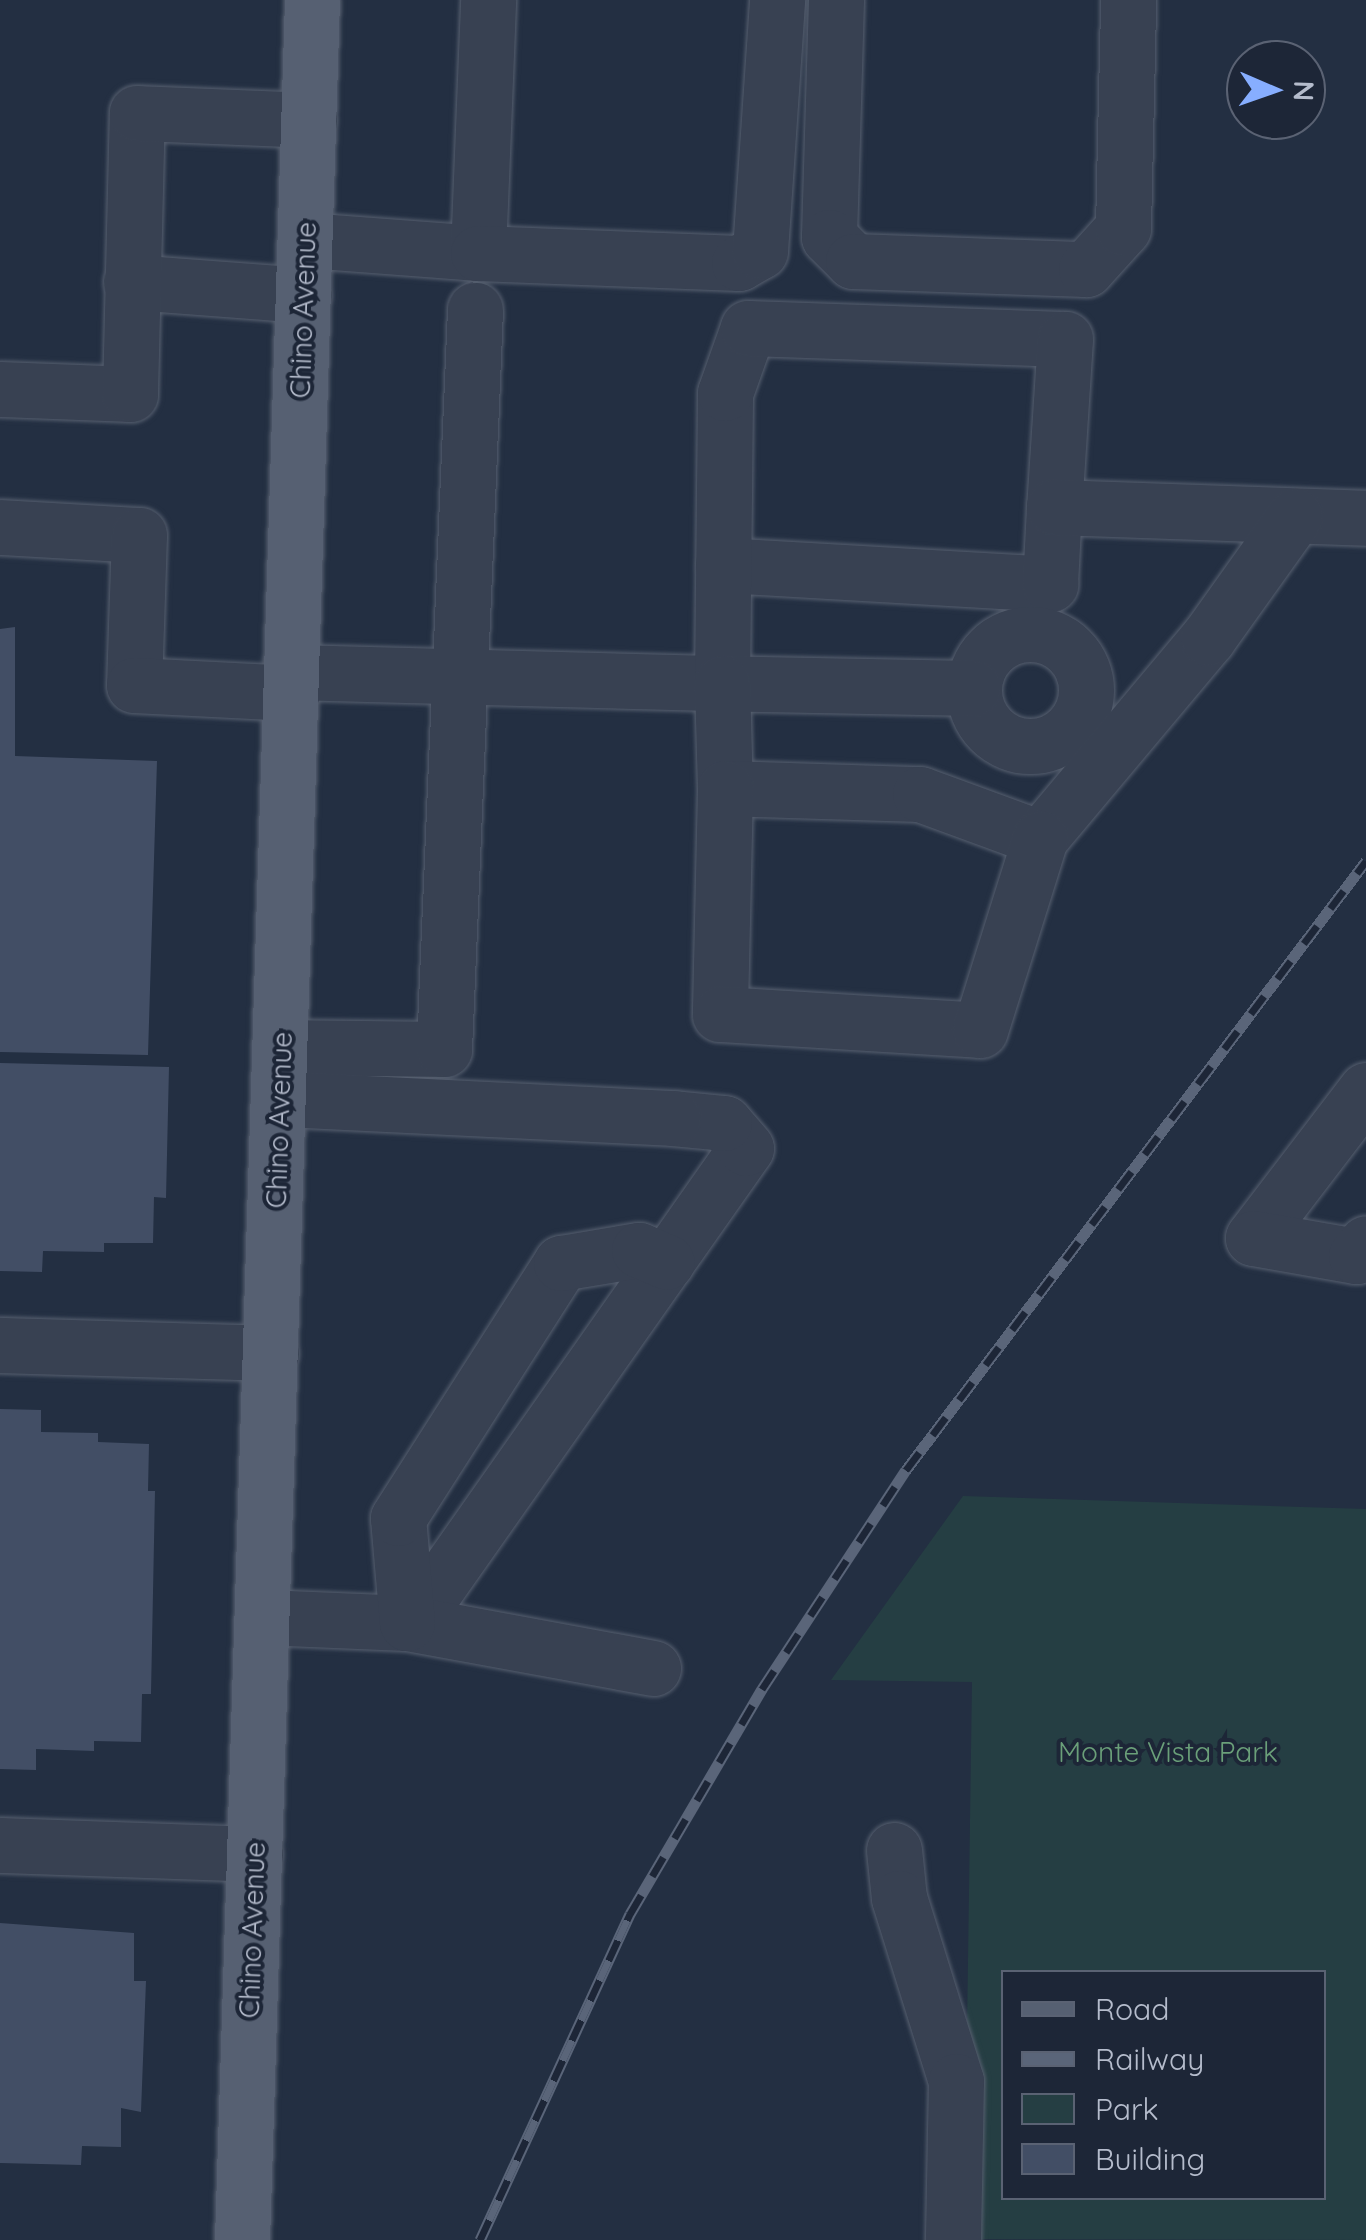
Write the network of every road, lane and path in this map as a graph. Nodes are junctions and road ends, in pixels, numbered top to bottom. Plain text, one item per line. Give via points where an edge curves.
1 (312, 0) edge
2 (488, 0) edge
3 (777, 0) edge
4 (836, 0) edge
5 (1128, 0) edge
6 (309, 120) junction
7 (305, 240) junction
8 (478, 253) junction
9 (131, 282) junction
10 (304, 295) junction
11 (475, 310) dead end
12 (0, 389) edge
13 (1054, 507) junction
14 (1295, 516) junction
15 (1366, 518) edge
16 (0, 526) edge
17 (723, 565) junction
18 (1048, 610) junction
19 (457, 680) junction
20 (292, 683) junction
21 (722, 684) junction
22 (973, 688) junction
23 (726, 788) junction
24 (1040, 838) junction
25 (280, 1073) junction
26 (1366, 1090) edge
27 (1366, 1243) edge
28 (668, 1262) junction
29 (0, 1345) edge
30 (271, 1353) junction
31 (263, 1617) junction
32 (408, 1623) junction
33 (652, 1668) dead end
34 (0, 1846) edge
35 (894, 1850) dead end
36 (254, 1854) junction
37 (242, 2240) edge
38 (954, 2240) edge

1 - 6 main road, Chino Avenue
2 - 8 street
3 - 8 street via 760,251 739,264
4 - 5 street via 829,237 853,261 1086,269 1123,228
6 - 7 main road, Chino Avenue
6 - 9 street via 136,113
7 - 8 street
7 - 10 main road, Chino Avenue
9 - 10 street
9 - 12 street via 130,394
10 - 20 main road, Chino Avenue
11 - 19 street
13 - 14 street
13 - 17 street via 1066,339 748,328 725,393
13 - 18 street
14 - 15 street
14 - 24 street via 1208,638
16 - 20 street via 139,535 134,685
17 - 18 street
17 - 21 street
18 - 22 street via 1029,634 996,644
18 - 22 street via 1083,672 1083,708 1062,736 1029,747 1011,744 983,722
19 - 20 street
19 - 21 street
19 - 25 street via 444,1048
20 - 25 main road, Chino Avenue
21 - 22 street
21 - 23 street
23 - 24 street via 920,794
23 - 24 street via 720,1014 980,1030
25 - 28 street via 724,1124 746,1148
25 - 30 main road, Chino Avenue
26 - 27 street via 1253,1238 1356,1256
28 - 32 street
28 - 32 street via 639,1250 561,1263 398,1518
29 - 30 street
30 - 31 main road, Chino Avenue
31 - 32 street
31 - 36 main road, Chino Avenue
32 - 33 street
34 - 36 street
35 - 38 street via 899,1898 956,2081
36 - 37 main road, Chino Avenue

